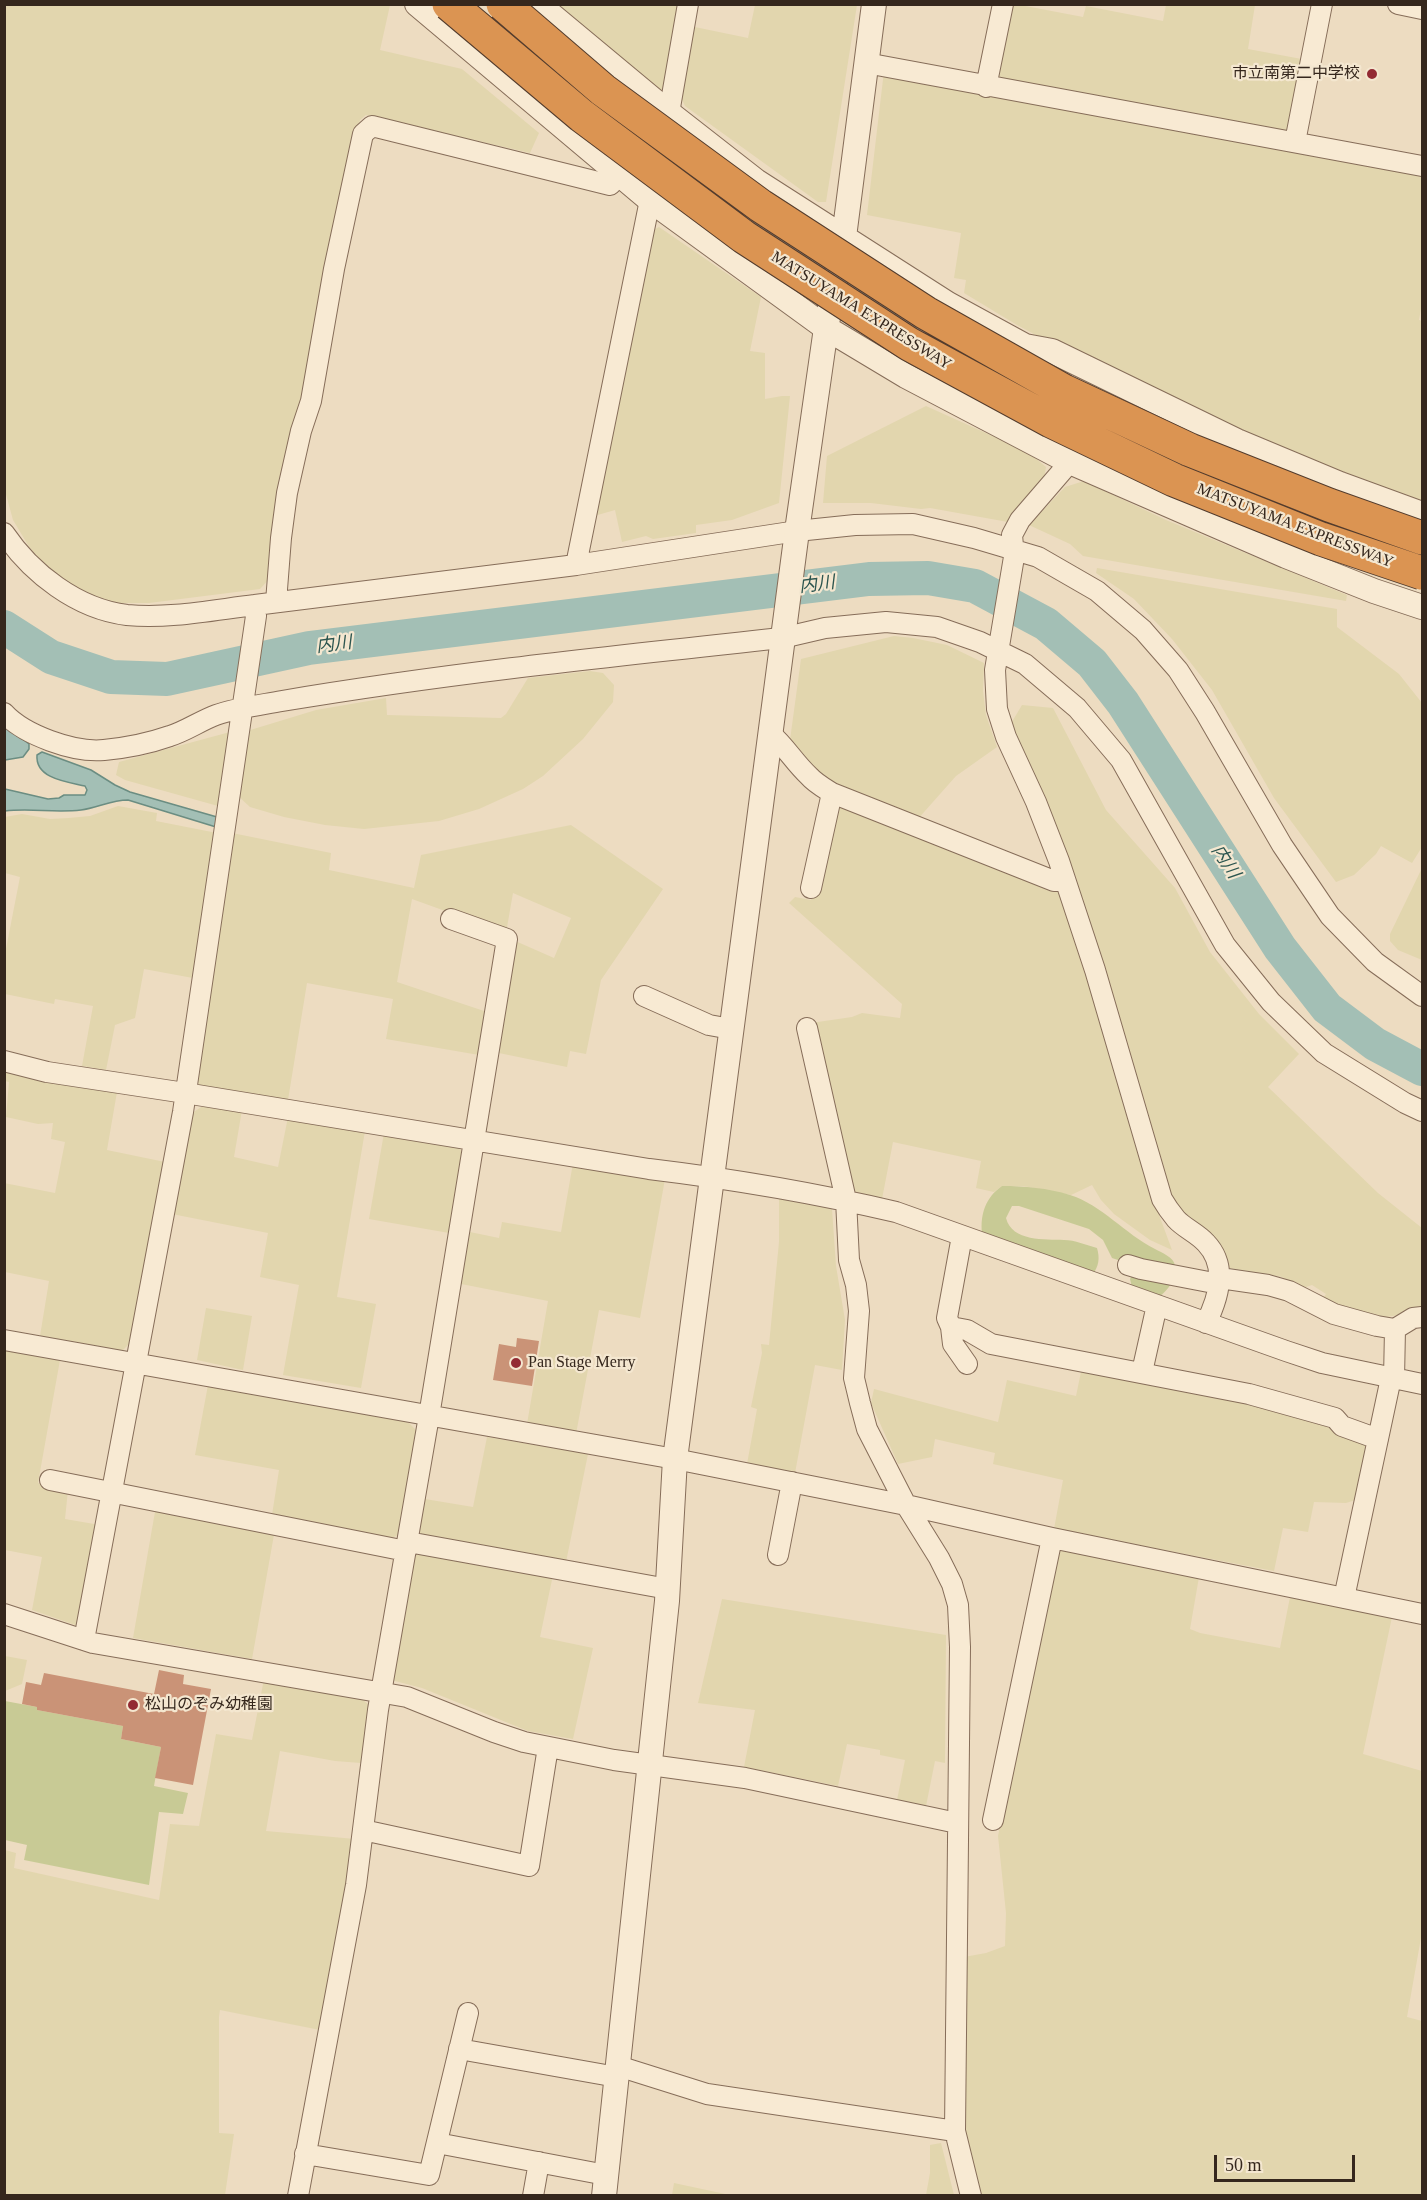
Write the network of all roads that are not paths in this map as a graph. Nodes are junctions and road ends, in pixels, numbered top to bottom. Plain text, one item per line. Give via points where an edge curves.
1 (417, 4) edge
2 (449, 4) edge
3 (503, 4) edge
4 (538, 4) edge
5 (688, 4) edge
6 (874, 4) edge
7 (1003, 4) edge
8 (1322, 4) edge
9 (1398, 4) edge
10 (1422, 9) edge
11 (866, 63) junction
12 (986, 87) junction
13 (669, 113) junction
14 (1294, 142) junction
15 (1422, 166) edge
16 (620, 175) junction
17 (650, 200) junction
18 (844, 237) junction
19 (826, 328) junction
20 (1070, 462) junction
21 (1422, 514) edge
22 (4, 533) edge
23 (796, 535) junction
24 (1422, 538) edge
25 (1014, 553) junction
26 (576, 565) junction
27 (1422, 573) edge
28 (276, 602) junction
29 (1422, 607) edge
30 (255, 611) junction
31 (783, 634) junction
32 (998, 648) junction
33 (244, 703) junction
34 (4, 713) edge
35 (770, 734) junction
36 (832, 793) junction
37 (1065, 881) junction
38 (811, 888) dead end
39 (451, 919) dead end
40 (644, 996) dead end
41 (1422, 996) edge
42 (807, 1028) dead end
43 (731, 1029) junction
44 (4, 1061) edge
45 (185, 1093) junction
46 (1422, 1111) edge
47 (473, 1139) junction
48 (712, 1177) junction
49 (846, 1200) junction
50 (962, 1236) junction
51 (1128, 1264) dead end
52 (1220, 1281) junction
53 (1157, 1305) junction
54 (1422, 1317) edge
55 (1206, 1323) junction
56 (951, 1327) junction
57 (1395, 1329) junction
58 (4, 1340) edge
59 (136, 1363) junction
60 (967, 1364) dead end
61 (1142, 1372) junction
62 (1393, 1378) junction
63 (1422, 1384) edge
64 (429, 1416) junction
65 (1378, 1439) junction
66 (675, 1459) junction
67 (50, 1480) dead end
68 (792, 1482) junction
69 (111, 1492) junction
70 (906, 1505) junction
71 (1052, 1538) junction
72 (407, 1546) junction
73 (778, 1555) dead end
74 (668, 1589) junction
75 (1344, 1598) junction
76 (4, 1614) edge
77 (1422, 1614) edge
78 (84, 1640) junction
79 (382, 1692) junction
80 (548, 1747) junction
81 (651, 1765) junction
82 (993, 1820) dead end
83 (957, 1823) junction
84 (363, 1830) junction
85 (468, 2013) dead end
86 (459, 2049) junction
87 (617, 2072) junction
88 (955, 2131) junction
89 (437, 2144) junction
90 (305, 2154) junction
91 (539, 2162) junction
92 (605, 2185) edge
93 (298, 2196) edge
94 (533, 2196) edge
95 (971, 2196) edge

1 - 16 street
2 - 27 highway, MATSUYAMA EXPRESSWAY, bridge via 582,116 734,230 909,344 1050,421 1174,480 1321,539
3 - 24 highway, MATSUYAMA EXPRESSWAY, bridge via 603,90 760,206 926,314 1064,391 1190,450 1329,506
4 - 13 street
5 - 13 street
6 - 11 street
7 - 12 street
8 - 14 street
9 - 10 street
11 - 12 street
11 - 18 street
12 - 14 street
13 - 18 street via 756,181
14 - 15 street
16 - 17 street
16 - 28 street via 610,185 372,126 363,134 310,401 287,493
17 - 19 street
17 - 26 street
18 - 19 street
18 - 21 street via 948,304 1025,346 1052,351 1238,441
19 - 20 street via 906,376
19 - 23 street
20 - 25 street via 1020,520 1012,535
20 - 29 street via 1286,556
22 - 30 street via 25,561 49,582 86,603 126,615
23 - 25 street via 855,525 913,524 974,537
23 - 26 street
23 - 31 street
25 - 32 street
25 - 41 street via 1038,557 1097,591 1143,630 1178,670 1329,916 1375,962
26 - 28 street
28 - 30 street
30 - 33 street
31 - 32 street via 886,622 937,627
31 - 33 street
31 - 35 street
32 - 37 street via 997,709
32 - 46 street via 1025,664 1077,708 1121,760 1226,945 1271,1002 1324,1053
33 - 34 street via 170,737 102,751 73,748 40,736
33 - 45 street
35 - 36 street via 810,778
35 - 43 street
36 - 37 street via 1054,881
36 - 38 street
37 - 52 street via 1162,1199 1176,1220 1205,1242 1216,1256
39 - 47 street via 507,939
40 - 43 street via 709,1025
42 - 49 street
43 - 48 street
44 - 45 street via 47,1072
45 - 47 street
45 - 59 street
47 - 48 street
47 - 64 street
48 - 49 street
48 - 66 street
49 - 50 street via 896,1212
49 - 70 street via 849,1260 859,1311 854,1378 867,1429
50 - 53 street
50 - 56 street via 947,1318
51 - 52 street
52 - 55 street
52 - 57 street via 1268,1285 1334,1314
53 - 55 street
53 - 61 street
54 - 57 street
55 - 62 street via 1322,1363
56 - 60 street via 954,1344
56 - 61 street via 967,1330 991,1344
57 - 62 street
58 - 59 street
59 - 64 street
59 - 69 street
61 - 65 street via 1249,1394 1335,1418 1342,1426
62 - 63 street
62 - 65 street
64 - 66 street
64 - 72 street
65 - 75 street
66 - 68 street
66 - 74 street
67 - 69 street
68 - 70 street
68 - 73 street
69 - 72 street
69 - 78 street
70 - 71 street
70 - 83 street via 939,1558 958,1605
71 - 75 street
71 - 82 street
72 - 74 street
72 - 79 street
74 - 81 street
75 - 77 street
76 - 78 street
78 - 79 street
79 - 80 street via 407,1697 494,1732
79 - 84 street
80 - 81 street
80 - 84 street via 529,1866
81 - 83 street via 745,1778
81 - 87 street
83 - 88 street
84 - 90 street
85 - 86 street
86 - 87 street
86 - 89 street
87 - 88 street via 707,2094
87 - 92 street
88 - 95 street
89 - 90 street via 429,2175
89 - 91 street
90 - 93 street
91 - 92 street
91 - 94 street

